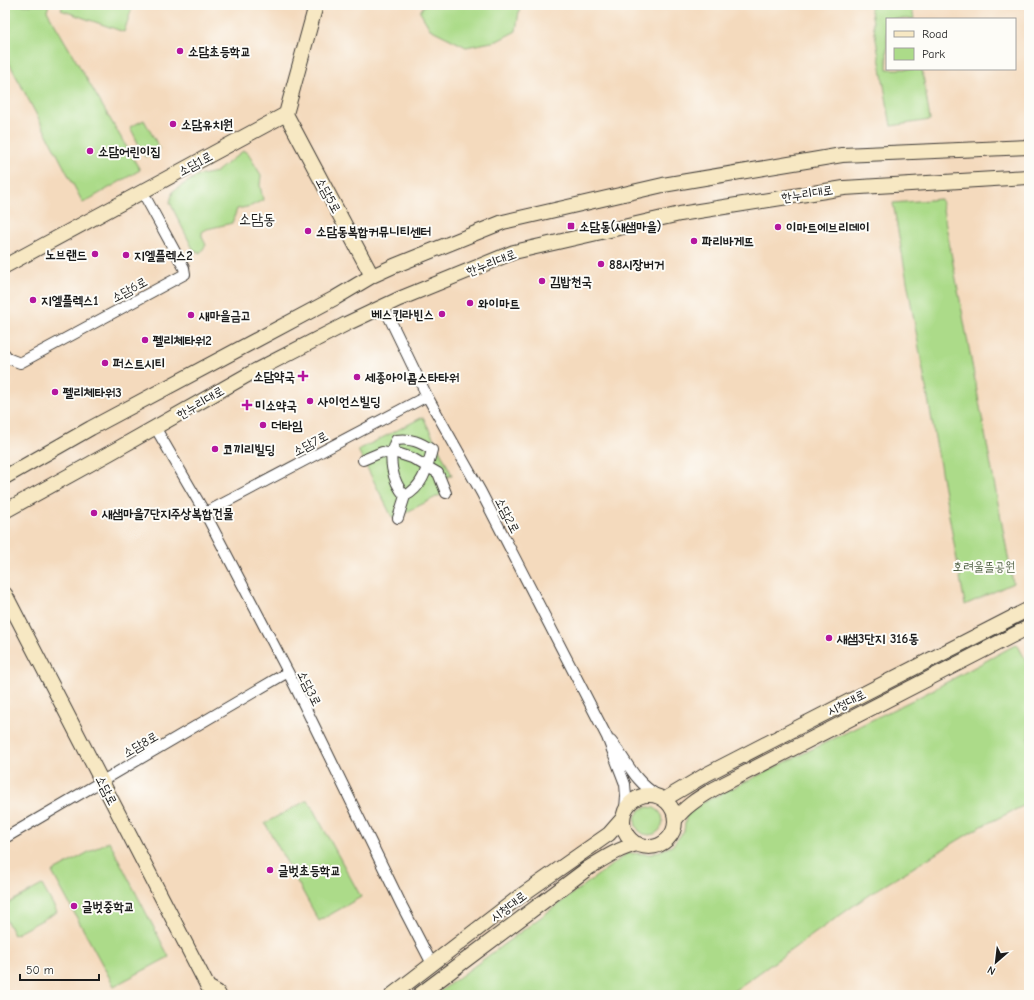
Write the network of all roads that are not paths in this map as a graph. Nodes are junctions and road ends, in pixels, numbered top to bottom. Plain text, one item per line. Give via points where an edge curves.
1 (316, 5) edge
2 (286, 114) junction
3 (1029, 147) edge
4 (1029, 177) edge
5 (142, 191) junction
6 (5, 266) edge
7 (372, 276) junction
8 (384, 307) junction
9 (5, 354) edge
10 (427, 396) junction
11 (155, 427) junction
12 (391, 454) junction
13 (363, 460) dead end
14 (428, 466) junction
15 (5, 477) edge
16 (446, 494) dead end
17 (405, 496) junction
18 (5, 511) edge
19 (205, 513) junction
20 (398, 518) dead end
21 (5, 594) edge
22 (1029, 609) edge
23 (1029, 627) edge
24 (288, 672) junction
25 (607, 737) junction
26 (102, 781) junction
27 (661, 797) junction
28 (624, 813) junction
29 (675, 820) junction
30 (5, 838) edge
31 (638, 844) junction
32 (432, 964) junction
33 (211, 992) edge
34 (392, 995) edge
35 (419, 995) edge

1 - 2 street
2 - 5 street, 소담1로
2 - 7 street, 소담5로
3 - 7 street via 842,154 663,185 503,222
4 - 8 street, 한누리대로 via 844,188 680,214 514,252
5 - 6 street, 소담1로
5 - 9 street, 소담6로 via 185,274 20,363 7,358
7 - 15 street
8 - 10 street, 소담2로
8 - 11 street, 한누리대로 via 251,373
10 - 19 street, 소담7로
10 - 25 street, 소담2로 via 481,492
11 - 18 street, 한누리대로
11 - 19 street, 소담3로
12 - 13 street via 382,452
12 - 14 street via 412,458
12 - 14 street via 396,440 414,440 432,450
12 - 17 street via 395,481
14 - 16 street via 438,473
14 - 17 street via 413,492
17 - 20 street
19 - 24 street, 소담3로
21 - 26 street, 소담로
22 - 27 street, 시청대로
23 - 29 street, 시청대로 via 715,788 688,805
24 - 26 street, 소담8로
24 - 32 street, 소담3로
25 - 27 street via 635,776 646,788
25 - 28 street via 625,784
26 - 30 street, 소담8로
26 - 33 street, 소담로
27 - 28 street via 647,794 638,796 631,801
27 - 29 street via 671,806
28 - 31 street via 623,827 627,835
28 - 32 street, 시청대로 via 610,834 519,897
29 - 31 street via 673,832 664,842 651,847
31 - 35 street, 시청대로 via 616,852 587,869
32 - 34 street, 시청대로

